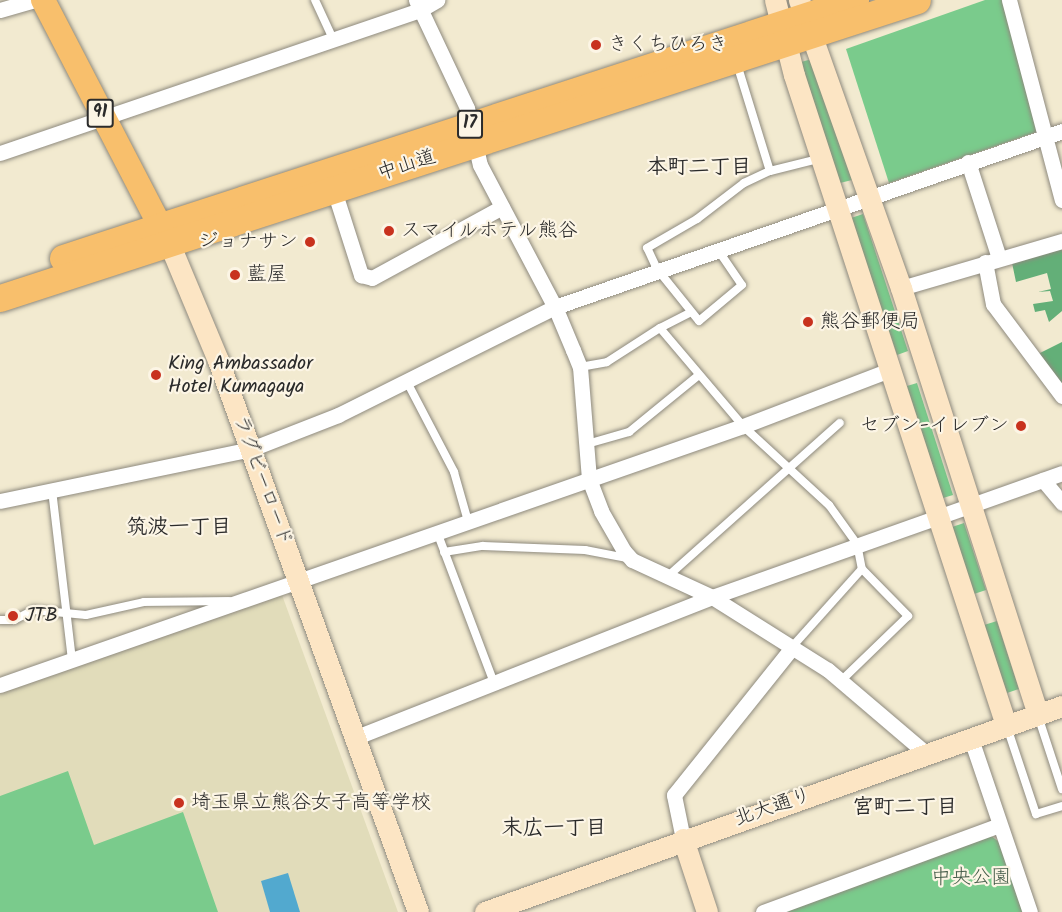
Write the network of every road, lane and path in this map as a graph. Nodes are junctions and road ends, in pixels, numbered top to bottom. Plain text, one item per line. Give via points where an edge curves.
1 (36, 0) edge
2 (43, 0) edge
3 (315, 0) edge
4 (437, 0) edge
5 (855, 0) edge
6 (917, 0) edge
7 (1009, 0) edge
8 (418, 5) edge
9 (0, 10) edge
10 (794, 20) edge
11 (333, 39) junction
12 (735, 60) junction
13 (103, 118) junction
14 (1062, 131) edge
15 (473, 134) junction
16 (1046, 135) junction
17 (0, 153) edge
18 (822, 158) junction
19 (968, 162) junction
20 (770, 171) junction
21 (331, 180) junction
22 (868, 196) junction
23 (1062, 200) edge
24 (838, 206) junction
25 (502, 207) junction
26 (164, 234) junction
27 (1062, 241) edge
28 (717, 249) junction
29 (992, 260) junction
30 (657, 269) junction
31 (0, 280) edge
32 (901, 288) junction
33 (0, 298) edge
34 (555, 307) junction
35 (689, 313) junction
36 (660, 328) junction
37 (580, 367) junction
38 (890, 370) junction
39 (699, 375) junction
40 (406, 380) junction
41 (1062, 396) edge
42 (840, 423) dead end
43 (743, 426) junction
44 (587, 444) junction
45 (251, 449) junction
46 (787, 470) junction
47 (1062, 473) edge
48 (589, 479) junction
49 (1043, 480) junction
50 (52, 490) junction
51 (0, 501) edge
52 (1062, 503) edge
53 (971, 504) junction
54 (939, 514) junction
55 (468, 521) junction
56 (437, 532) junction
57 (857, 544) junction
58 (444, 552) junction
59 (632, 560) junction
60 (862, 569) junction
61 (668, 576) junction
62 (298, 580) junction
63 (712, 597) junction
64 (236, 602) junction
65 (64, 612) junction
66 (0, 620) edge
67 (791, 648) junction
68 (72, 660) junction
69 (841, 681) junction
70 (494, 683) junction
71 (0, 686) edge
72 (1062, 706) edge
73 (1038, 714) junction
74 (1006, 725) junction
75 (354, 738) junction
76 (970, 739) junction
77 (928, 755) junction
78 (1062, 789) edge
79 (1062, 806) edge
80 (1000, 825) junction
81 (684, 839) junction
82 (511, 907) edge
83 (418, 912) edge
84 (485, 912) edge
85 (707, 912) edge
86 (764, 912) edge
87 (1030, 912) edge

1 - 9 street
2 - 13 main road, ラグビーロード / 91
3 - 11 lane
4 - 8 street
5 - 10 highway, 中山道 / 17
6 - 10 highway, 中山道 / 17
7 - 16 street
8 - 11 street
8 - 15 street
10 - 12 highway, 中山道 / 17
10 - 15 highway, 中山道 / 17
10 - 18 street
10 - 22 street
11 - 13 street
12 - 15 highway, 中山道 / 17
12 - 20 lane
13 - 17 street
13 - 26 main road, ラグビーロード / 91
14 - 16 street
15 - 21 highway, 中山道 / 17
15 - 25 street via 480,165
16 - 19 street
16 - 23 street
18 - 20 lane
18 - 24 street
19 - 22 street
19 - 29 street
20 - 30 lane via 744,183 697,219 647,248
21 - 25 street via 361,275 372,278
21 - 26 highway, 中山道 / 17
22 - 24 street
22 - 32 street
24 - 28 street
24 - 38 street
25 - 34 street
26 - 31 highway, 中山道 / 17
26 - 33 highway, 中山道 / 17
26 - 45 street, ラグビーロード
27 - 29 street
28 - 30 street
28 - 35 lane via 742,285 699,321
29 - 32 street
29 - 41 street via 993,303
30 - 34 street
30 - 35 lane
32 - 53 street
34 - 37 street
34 - 40 street
35 - 36 lane
36 - 37 lane via 607,362
36 - 39 lane
37 - 44 street
38 - 43 street
38 - 54 street
39 - 43 lane
39 - 44 lane via 628,432
40 - 45 street via 338,415
40 - 55 lane via 454,472
42 - 46 lane
43 - 46 lane
43 - 48 street
44 - 48 street
45 - 50 street
45 - 62 street, ラグビーロード
46 - 57 lane via 828,505
46 - 61 lane
47 - 49 street
48 - 55 street
48 - 59 street via 601,511
49 - 52 street
49 - 53 street
50 - 51 street
50 - 65 lane
53 - 54 street
53 - 73 street
54 - 57 street
54 - 74 street
55 - 56 street
56 - 58 lane
56 - 62 street
57 - 60 lane
57 - 63 street
58 - 59 lane via 505,547 585,550
58 - 70 lane
59 - 61 street
60 - 67 lane
60 - 69 lane via 908,616
61 - 63 street
62 - 64 street
62 - 75 street, ラグビーロード
63 - 67 street
63 - 70 street
64 - 65 lane via 144,602 86,615
64 - 68 street
65 - 66 lane via 34,610 14,620
65 - 68 lane
67 - 69 street
67 - 81 street via 674,795
68 - 71 street
69 - 77 street
70 - 75 street
72 - 73 street, 北大通り
73 - 74 street, 北大通り
73 - 78 lane
74 - 76 street, 北大通り
74 - 79 lane via 1036,814
75 - 83 street, ラグビーロード
76 - 77 street, 北大通り
76 - 80 street
77 - 81 street, 北大通り
80 - 86 street
80 - 87 street
81 - 82 street, 北大通り
81 - 85 street
82 - 84 street, 北大通り

